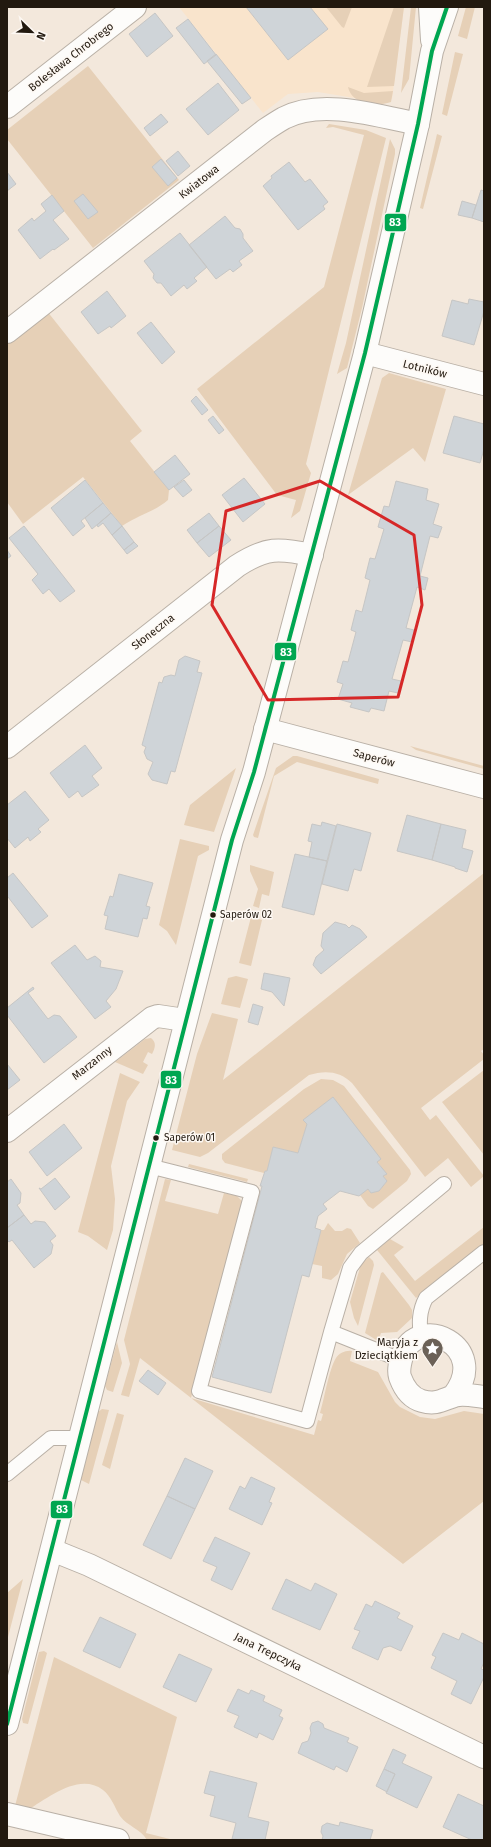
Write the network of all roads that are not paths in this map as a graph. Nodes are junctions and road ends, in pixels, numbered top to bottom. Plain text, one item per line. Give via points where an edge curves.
1 (135, 7) edge
2 (430, 7) edge
3 (447, 7) edge
4 (432, 51) junction
5 (7, 107) edge
6 (418, 124) junction
7 (7, 332) edge
8 (365, 353) junction
9 (484, 384) edge
10 (312, 555) junction
11 (265, 729) junction
12 (7, 747) edge
13 (484, 787) edge
14 (185, 1020) junction
15 (7, 1131) edge
16 (149, 1166) junction
17 (444, 1184) dead end
18 (484, 1252) edge
19 (331, 1332) junction
20 (421, 1338) junction
21 (462, 1353) junction
22 (401, 1360) junction
23 (484, 1377) edge
24 (454, 1395) junction
25 (484, 1397) edge
26 (80, 1438) junction
27 (7, 1474) edge
28 (52, 1550) junction
29 (7, 1724) edge
30 (484, 1757) edge
31 (7, 1814) edge
32 (118, 1840) edge

1 - 5 street, Bolesława Chrobrego
2 - 4 street
3 - 4 street
4 - 6 street
6 - 7 street, Kwiatowa via 334,109 309,110 285,118 265,130
6 - 8 street
8 - 9 street, Lotników
8 - 10 street
10 - 11 street
10 - 12 street, Słoneczna via 285,550 268,551 253,556 237,566
11 - 13 street, Saperów
11 - 14 street via 232,840
14 - 15 street, Marzanny via 158,1016 152,1018
14 - 16 street
16 - 19 lane via 252,1192 199,1391 307,1422
16 - 26 street
17 - 19 lane via 361,1252 350,1268
18 - 20 lane via 426,1298 421,1307 419,1320
19 - 22 lane
20 - 21 street via 439,1336 449,1339
20 - 22 street via 411,1344 403,1353
21 - 23 street
21 - 24 street via 466,1375 462,1386
22 - 24 street via 400,1376 404,1386 421,1401 433,1403 444,1401
24 - 25 street
26 - 27 lane via 51,1438
26 - 28 street
28 - 29 street
28 - 30 street, Jana Trepczyka via 89,1565
31 - 32 street

